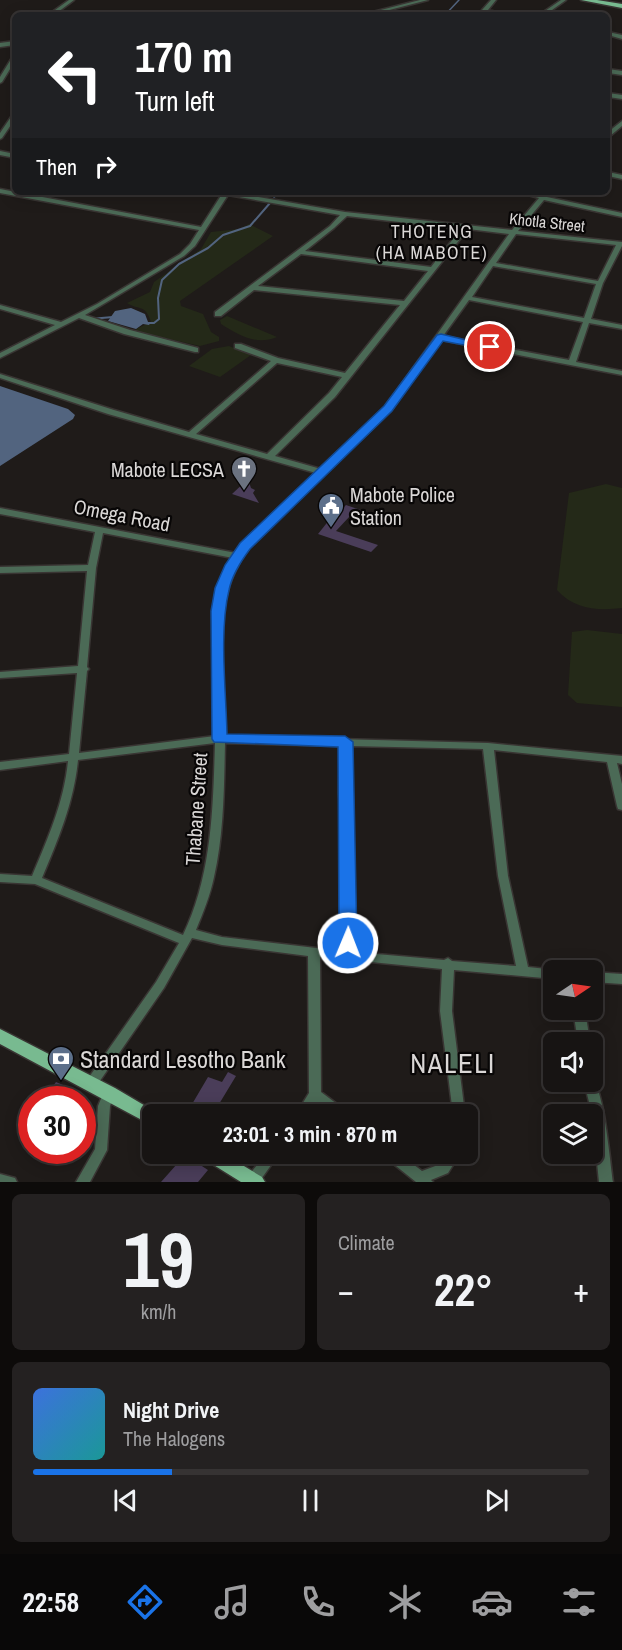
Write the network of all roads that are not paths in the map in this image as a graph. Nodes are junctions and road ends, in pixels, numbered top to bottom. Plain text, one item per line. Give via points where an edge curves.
1 (72, 0) edge
2 (426, 0) edge
3 (494, 0) edge
4 (564, 0) edge
5 (584, 0) edge
6 (622, 6) edge
7 (55, 12) edge
8 (376, 12) edge
9 (483, 12) edge
10 (546, 12) edge
11 (12, 67) edge
12 (0, 81) edge
13 (12, 119) edge
14 (0, 137) edge
15 (21, 195) edge
16 (221, 195) edge
17 (240, 195) edge
18 (544, 196) edge
19 (345, 214) junction
20 (622, 215) edge
21 (466, 227) junction
22 (204, 229) junction
23 (514, 232) junction
24 (621, 244) edge
25 (300, 252) junction
26 (492, 264) junction
27 (431, 269) junction
28 (600, 283) junction
29 (254, 288) junction
30 (468, 298) junction
31 (405, 303) junction
32 (0, 307) edge
33 (218, 314) dead end
34 (78, 315) junction
35 (586, 320) junction
36 (61, 324) junction
37 (622, 327) edge
38 (441, 338) junction
39 (238, 346) dead end
40 (195, 350) dead end
41 (0, 356) edge
42 (276, 360) junction
43 (572, 362) junction
44 (622, 373) edge
45 (0, 376) edge
46 (348, 376) junction
47 (190, 435) junction
48 (269, 457) junction
49 (322, 472) junction
50 (0, 511) edge
51 (101, 529) junction
52 (238, 556) junction
53 (92, 568) junction
54 (0, 570) edge
55 (84, 669) junction
56 (0, 675) edge
57 (219, 739) junction
58 (345, 742) junction
59 (488, 746) junction
60 (75, 758) junction
61 (616, 760) edge
62 (0, 766) edge
63 (622, 806) edge
64 (0, 878) edge
65 (36, 880) junction
66 (188, 937) junction
67 (314, 952) junction
68 (348, 956) junction
69 (448, 963) junction
70 (523, 971) junction
71 (543, 973) edge
72 (603, 978) edge
73 (622, 979) edge
74 (0, 1036) edge
75 (91, 1084) junction
76 (592, 1092) edge
77 (109, 1093) junction
78 (315, 1094) junction
79 (307, 1104) edge
80 (328, 1104) edge
81 (458, 1104) edge
82 (142, 1112) edge
83 (227, 1164) edge
84 (266, 1164) edge
85 (404, 1164) edge
86 (446, 1164) edge
87 (0, 1180) edge
88 (424, 1180) edge
89 (255, 1181) edge
90 (10, 1182) edge
91 (83, 1182) edge
92 (606, 1182) edge

1 - 7 street
2 - 8 street
3 - 9 street
4 - 10 street
5 - 6 main road
11 - 12 street
13 - 14 street
15 - 22 street
16 - 22 street
17 - 19 street, Khotla Street
18 - 20 street
18 - 23 street, Thabane Street
19 - 21 street, Khotla Street
19 - 25 street
21 - 23 street, Khotla Street
21 - 27 street
22 - 34 street via 182,255
23 - 24 street, Khotla Street
23 - 26 street, Thabane Street
24 - 28 street
25 - 27 street
25 - 29 street
26 - 28 street
26 - 30 street, Thabane Street
27 - 31 street
28 - 35 street
29 - 31 street
29 - 33 street
30 - 35 street
30 - 38 street, Thabane Street
31 - 46 street
32 - 36 street
34 - 36 street
34 - 40 street
35 - 37 street
35 - 43 street
36 - 41 street
38 - 43 street
38 - 49 street, Thabane Street via 388,409
39 - 42 street
42 - 46 street
42 - 47 street
43 - 44 street
45 - 47 street
46 - 48 street
47 - 48 street
48 - 49 street
49 - 52 street, Thabane Street
50 - 51 street, Omega Road
51 - 52 street, Omega Road
51 - 53 street
52 - 57 street, Thabane Street via 222,588 218,611
53 - 54 street
53 - 55 street
55 - 56 street
55 - 60 street
57 - 58 street
57 - 60 street
57 - 66 street, Thabane Street via 209,876
58 - 59 street
58 - 68 street
59 - 61 street
59 - 70 street via 503,876
60 - 62 street
60 - 65 street via 58,826
61 - 63 street
64 - 65 street
65 - 66 street
66 - 67 street
66 - 75 street, Thabane Street
67 - 68 street
67 - 78 street
68 - 69 street
69 - 70 street
69 - 81 street via 446,1011
70 - 71 street
72 - 73 street
74 - 75 main road
75 - 77 main road
76 - 92 street
77 - 82 main road
77 - 91 street via 100,1150
78 - 79 street
78 - 80 street
83 - 89 main road
84 - 89 street
85 - 88 street
86 - 88 street
87 - 90 street

